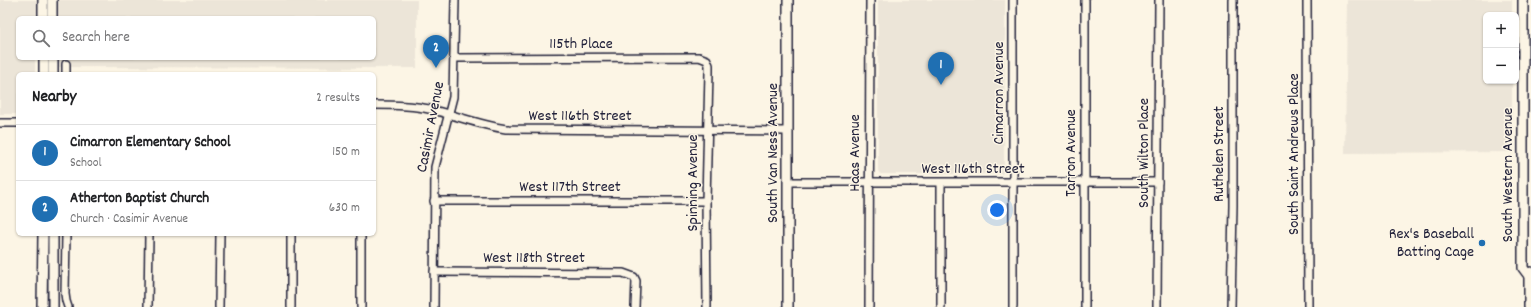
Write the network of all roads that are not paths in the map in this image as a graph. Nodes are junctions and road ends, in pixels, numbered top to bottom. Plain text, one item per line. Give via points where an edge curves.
1 (43, 0) edge
2 (52, 0) edge
3 (455, 0) edge
4 (788, 0) edge
5 (870, 0) edge
6 (1013, 0) edge
7 (1085, 0) edge
8 (1159, 0) edge
9 (1233, 0) edge
10 (1307, 0) edge
11 (1523, 0) edge
12 (43, 16) edge
13 (52, 16) edge
14 (455, 58) junction
15 (44, 60) edge
16 (53, 60) edge
17 (707, 60) joint
18 (66, 64) dead end
19 (44, 72) edge
20 (53, 72) edge
21 (66, 72) edge
22 (376, 105) edge
23 (448, 114) junction
24 (0, 123) edge
25 (16, 123) edge
26 (707, 131) junction
27 (788, 131) junction
28 (788, 182) junction
29 (869, 182) junction
30 (1158, 182) junction
31 (941, 183) junction
32 (1013, 183) junction
33 (1085, 183) junction
34 (434, 201) junction
35 (706, 201) junction
36 (42, 236) edge
37 (53, 236) edge
38 (66, 236) edge
39 (149, 236) edge
40 (220, 236) edge
41 (291, 236) edge
42 (361, 236) edge
43 (434, 272) junction
44 (1530, 274) edge
45 (42, 307) edge
46 (53, 307) edge
47 (68, 307) edge
48 (148, 307) edge
49 (219, 307) edge
50 (291, 307) edge
51 (362, 307) edge
52 (434, 307) edge
53 (635, 307) edge
54 (707, 307) edge
55 (788, 307) edge
56 (869, 307) edge
57 (941, 307) edge
58 (1013, 307) edge
59 (1085, 307) edge
60 (1157, 307) edge
61 (1231, 307) edge
62 (1308, 307) edge
63 (1529, 307) edge

1 - 12 main road
2 - 13 main road
3 - 14 street, Casimir Avenue
4 - 27 main road, South Van Ness Avenue
5 - 29 street, Haas Avenue
6 - 32 street, Cimarron Avenue
7 - 33 street, Tarron Avenue
8 - 30 street, South Wilton Place
9 - 61 street, Ruthelen Street
10 - 62 street, South Saint Andrews Place
11 - 44 main road, South Western Avenue via 1523,268
14 - 17 street, 115th Place via 699,57
14 - 23 street, Casimir Avenue via 453,97
15 - 19 main road
16 - 20 main road
17 - 26 street, Spinning Avenue
18 - 21 street
22 - 23 street, West 116th Street via 411,106
23 - 26 street, West 116th Street via 494,128 506,129
23 - 34 street, Casimir Avenue via 435,166
24 - 25 street
26 - 27 street, West 116th Street
26 - 35 street, Spinning Avenue
27 - 28 main road, South Van Ness Avenue
28 - 29 street, West 116th Street
28 - 55 main road, South Van Ness Avenue
29 - 31 street, West 116th Street
29 - 56 street, Haas Avenue
30 - 33 street, West 116th Street
30 - 60 street, South Wilton Place
31 - 32 street, West 116th Street
31 - 57 street
32 - 33 street, West 116th Street
32 - 58 street, Cimarron Avenue
33 - 59 street, Tarron Avenue
34 - 35 street, West 117th Street
34 - 43 street, Casimir Avenue
35 - 54 street, Spinning Avenue
36 - 45 main road
37 - 46 main road
38 - 47 street via 65,294
39 - 48 street
40 - 49 street
41 - 50 street
42 - 51 street
43 - 52 street, Casimir Avenue
43 - 53 street, West 118th Street via 623,273 634,277 636,281
44 - 63 main road, South Western Avenue

